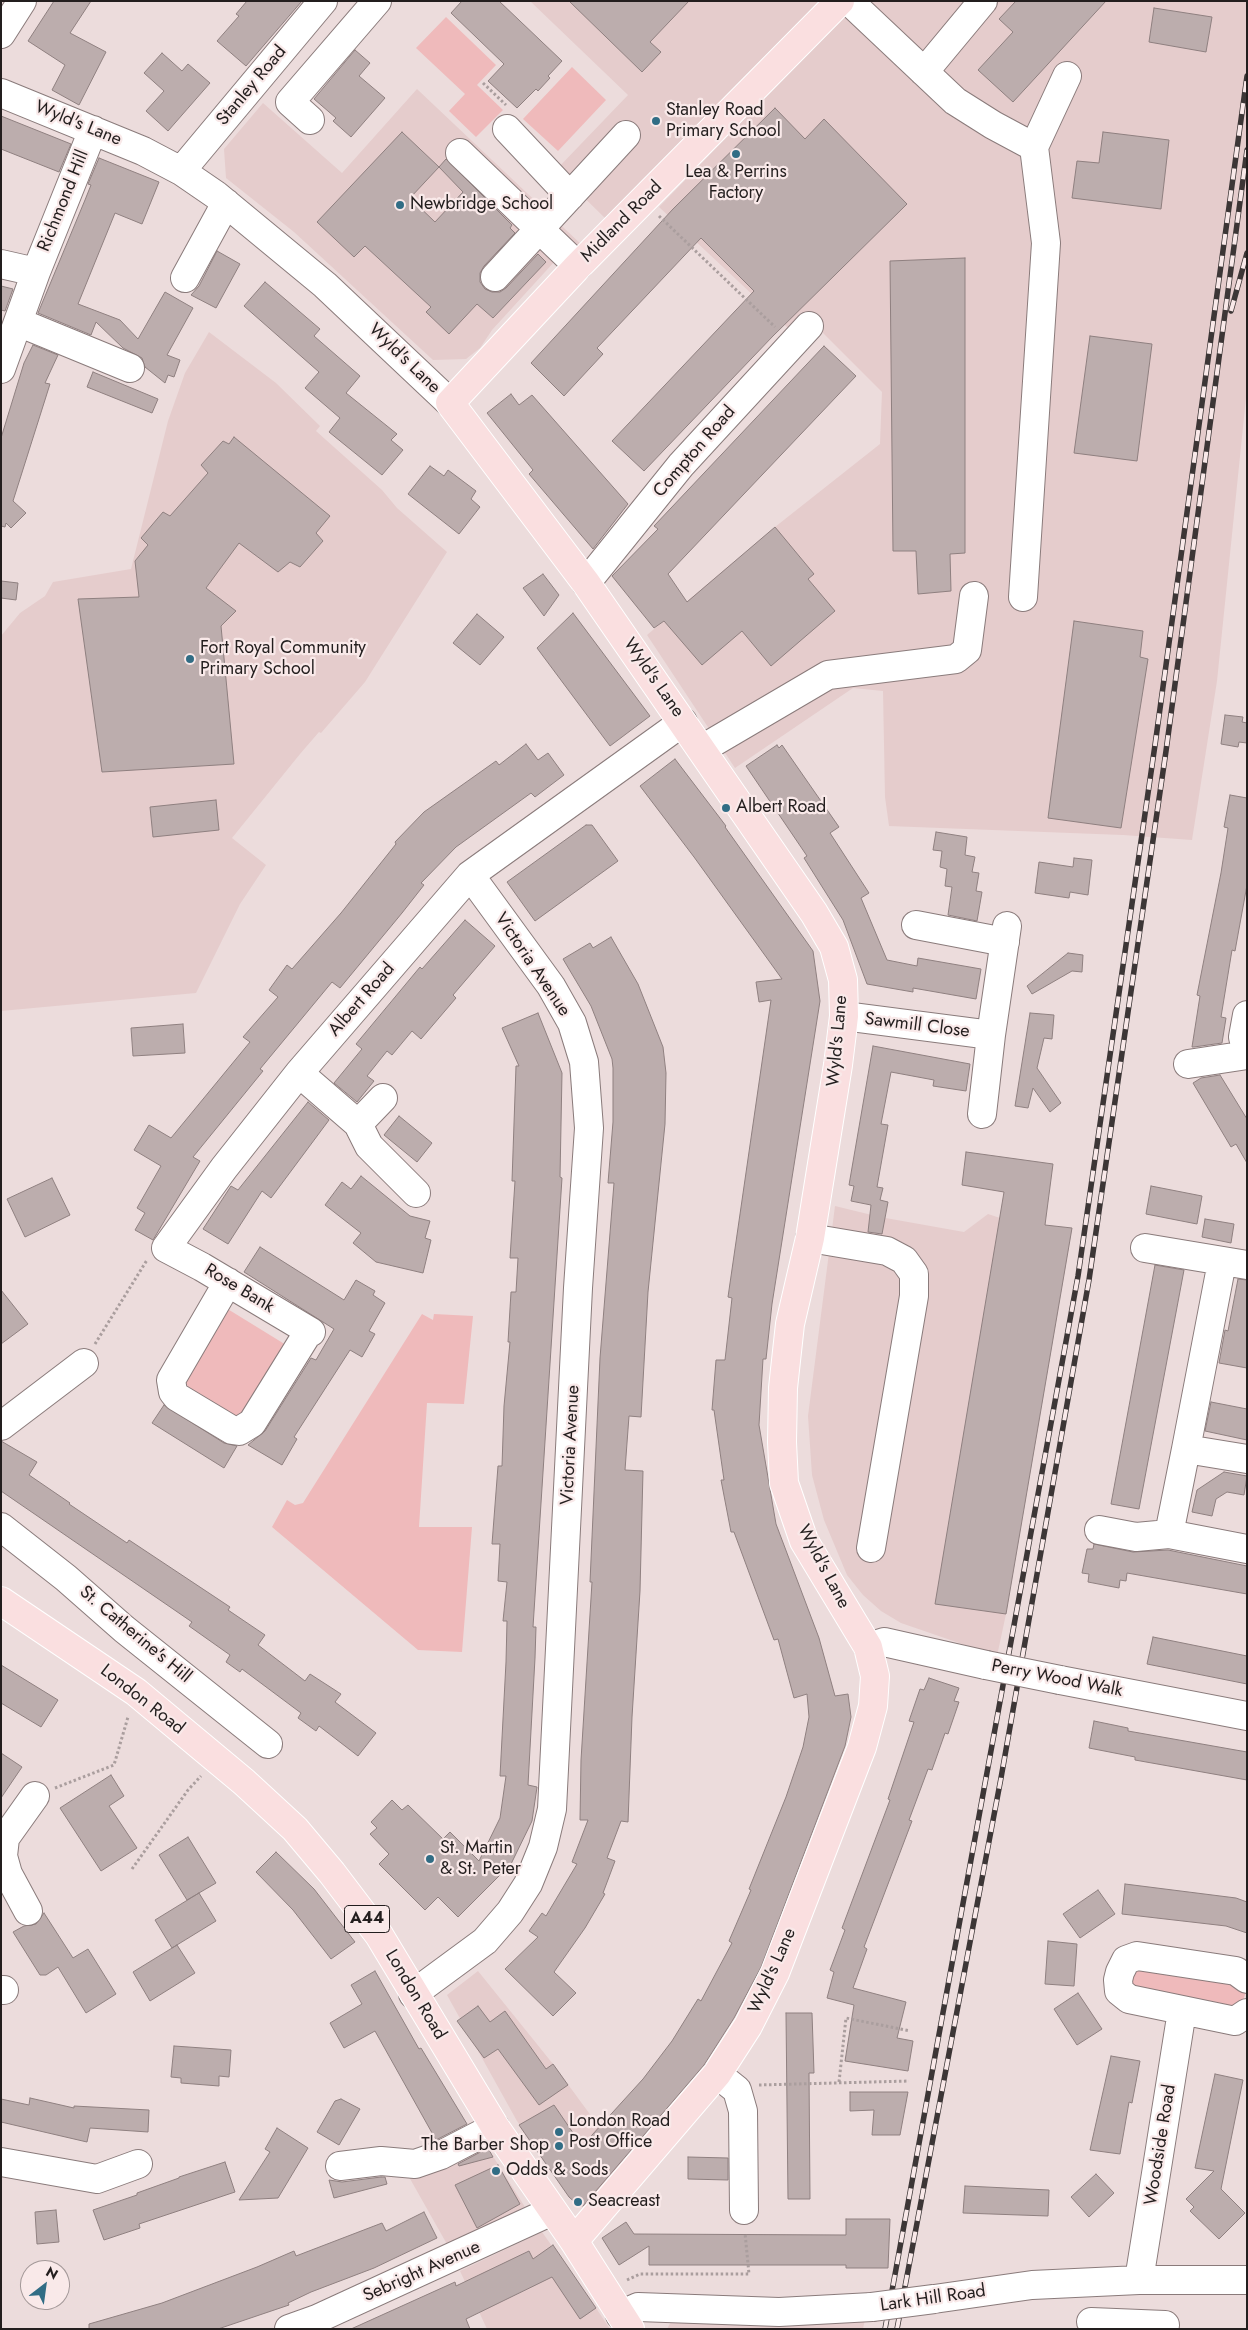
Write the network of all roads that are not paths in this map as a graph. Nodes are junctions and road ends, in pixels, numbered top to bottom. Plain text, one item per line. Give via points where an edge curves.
1 (22, 1) edge
2 (323, 1) edge
3 (378, 1) edge
4 (840, 1) edge
5 (849, 1) edge
6 (983, 1) edge
7 (1, 34) edge
8 (924, 72) junction
9 (1067, 76) dead end
10 (1, 93) edge
11 (310, 120) dead end
12 (507, 129) dead end
13 (93, 130) junction
14 (626, 135) dead end
15 (1034, 147) junction
16 (460, 153) dead end
17 (181, 171) junction
18 (570, 196) junction
19 (226, 203) junction
20 (540, 229) junction
21 (1, 264) edge
22 (578, 266) junction
23 (36, 272) junction
24 (495, 277) dead end
25 (185, 278) dead end
26 (18, 322) junction
27 (801, 334) road end
28 (130, 368) dead end
29 (1, 369) edge
30 (450, 403) junction
31 (586, 583) junction
32 (974, 596) dead end
33 (1024, 597) dead end
34 (683, 722) junction
35 (702, 749) junction
36 (470, 875) junction
37 (916, 925) dead end
38 (1247, 1015) edge
39 (844, 1016) junction
40 (991, 1035) junction
41 (1247, 1054) edge
42 (1188, 1064) dead end
43 (299, 1073) junction
44 (383, 1098) dead end
45 (982, 1114) dead end
46 (358, 1124) junction
47 (416, 1193) dead end
48 (810, 1238) junction
49 (166, 1248) joint
50 (1145, 1248) dead end
51 (1235, 1264) edge
52 (228, 1282) junction
53 (84, 1363) road end
54 (1, 1426) edge
55 (1186, 1449) junction
56 (1247, 1459) edge
57 (1, 1527) edge
58 (1098, 1530) dead end
59 (1169, 1534) junction
60 (871, 1548) dead end
61 (1247, 1550) edge
62 (1, 1601) edge
63 (868, 1647) junction
64 (1247, 1716) edge
65 (268, 1744) dead end
66 (35, 1796) road end
67 (3, 1847) edge
68 (28, 1911) dead end
69 (1247, 1979) edge
70 (413, 1994) junction
71 (1182, 2011) junction
72 (1247, 2014) edge
73 (725, 2080) junction
74 (496, 2127) junction
75 (1, 2162) edge
76 (138, 2164) dead end
77 (340, 2166) dead end
78 (744, 2210) road end
79 (552, 2211) junction
80 (574, 2241) junction
81 (1247, 2280) edge
82 (1133, 2281) junction
83 (619, 2312) edge
84 (1092, 2322) dead end
85 (1126, 2323) junction
86 (1165, 2325) dead end
87 (289, 2329) edge

1 - 7 street
2 - 17 street, Stanley Road
3 - 11 street via 290,102
4 - 22 main road, Midland Road
5 - 8 street
6 - 8 street
8 - 15 street via 955,101
9 - 15 street
10 - 13 street, Wyld's Lane
12 - 18 street
13 - 17 street, Wyld's Lane
13 - 23 street, Richmond Hill
14 - 18 street
15 - 33 street via 1046,243
16 - 20 street
17 - 19 street, Wyld's Lane
18 - 20 street
19 - 25 street
19 - 30 street, Wyld's Lane via 325,285
20 - 22 street
20 - 24 street
21 - 23 street
22 - 30 main road, Midland Road
23 - 26 street, Richmond Hill
26 - 28 street
26 - 29 street, Richmond Hill
27 - 31 street, Compton Road via 681,465
30 - 31 main road, Wyld's Lane
31 - 34 main road, Wyld's Lane
32 - 35 street via 967,650 956,659 828,675
34 - 35 main road, Wyld's Lane
34 - 36 street, Albert Road
35 - 39 main road, Wyld's Lane via 834,947 843,980
36 - 43 street, Albert Road
36 - 70 street, Victoria Avenue via 551,986 572,1023 584,1062 589,1128 552,1809 528,1884 510,1912 485,1941
37 - 40 street, Sawmill Close via 1006,934
38 - 41 street via 1243,1037
39 - 40 street, Sawmill Close
39 - 48 main road, Wyld's Lane
40 - 45 street, Sawmill Close
41 - 42 street
43 - 46 street
43 - 49 street, Albert Road
44 - 46 street
46 - 47 street via 369,1146
48 - 60 street via 887,1251 904,1260 914,1274 914,1296
48 - 63 main road, Wyld's Lane via 790,1324 783,1388 784,1483 804,1541
49 - 52 street, Rose Bank
50 - 51 street
51 - 55 street
52 - 52 street, Rose Bank via 310,1332 252,1423 239,1431 177,1397 171,1380
53 - 54 street
55 - 56 street
55 - 59 street
57 - 65 street, St. Catherine's Hill
58 - 59 street via 1136,1537
59 - 61 street
62 - 70 main road, London Road / A44 via 136,1692 295,1830 379,1935
63 - 64 street, Perry Wood Walk, bridge via 884,1642
63 - 73 main road, Wyld's Lane via 875,1676 873,1706 862,1746 775,1973
66 - 67 street
67 - 68 street via 8,1874
69 - 71 street via 1236,1971 1136,1956 1126,1960 1120,1972 1119,1991 1129,1999
70 - 74 main road, London Road / A44
71 - 72 street via 1235,2021
71 - 82 street, Woodside Road
73 - 78 street via 737,2090 743,2111
73 - 80 main road, Wyld's Lane
74 - 77 street via 441,2155 415,2164 381,2161
74 - 79 main road, London Road / A44
75 - 76 street via 97,2180
79 - 80 main road, London Road / A44
79 - 87 street, Sebright Avenue
80 - 83 main road, London Road / A44
81 - 82 street, Lark Hill Road
82 - 83 street, Lark Hill Road, bridge via 1032,2285 872,2307 779,2312 638,2307
82 - 85 street, Woodside Road
84 - 85 street
85 - 86 street

